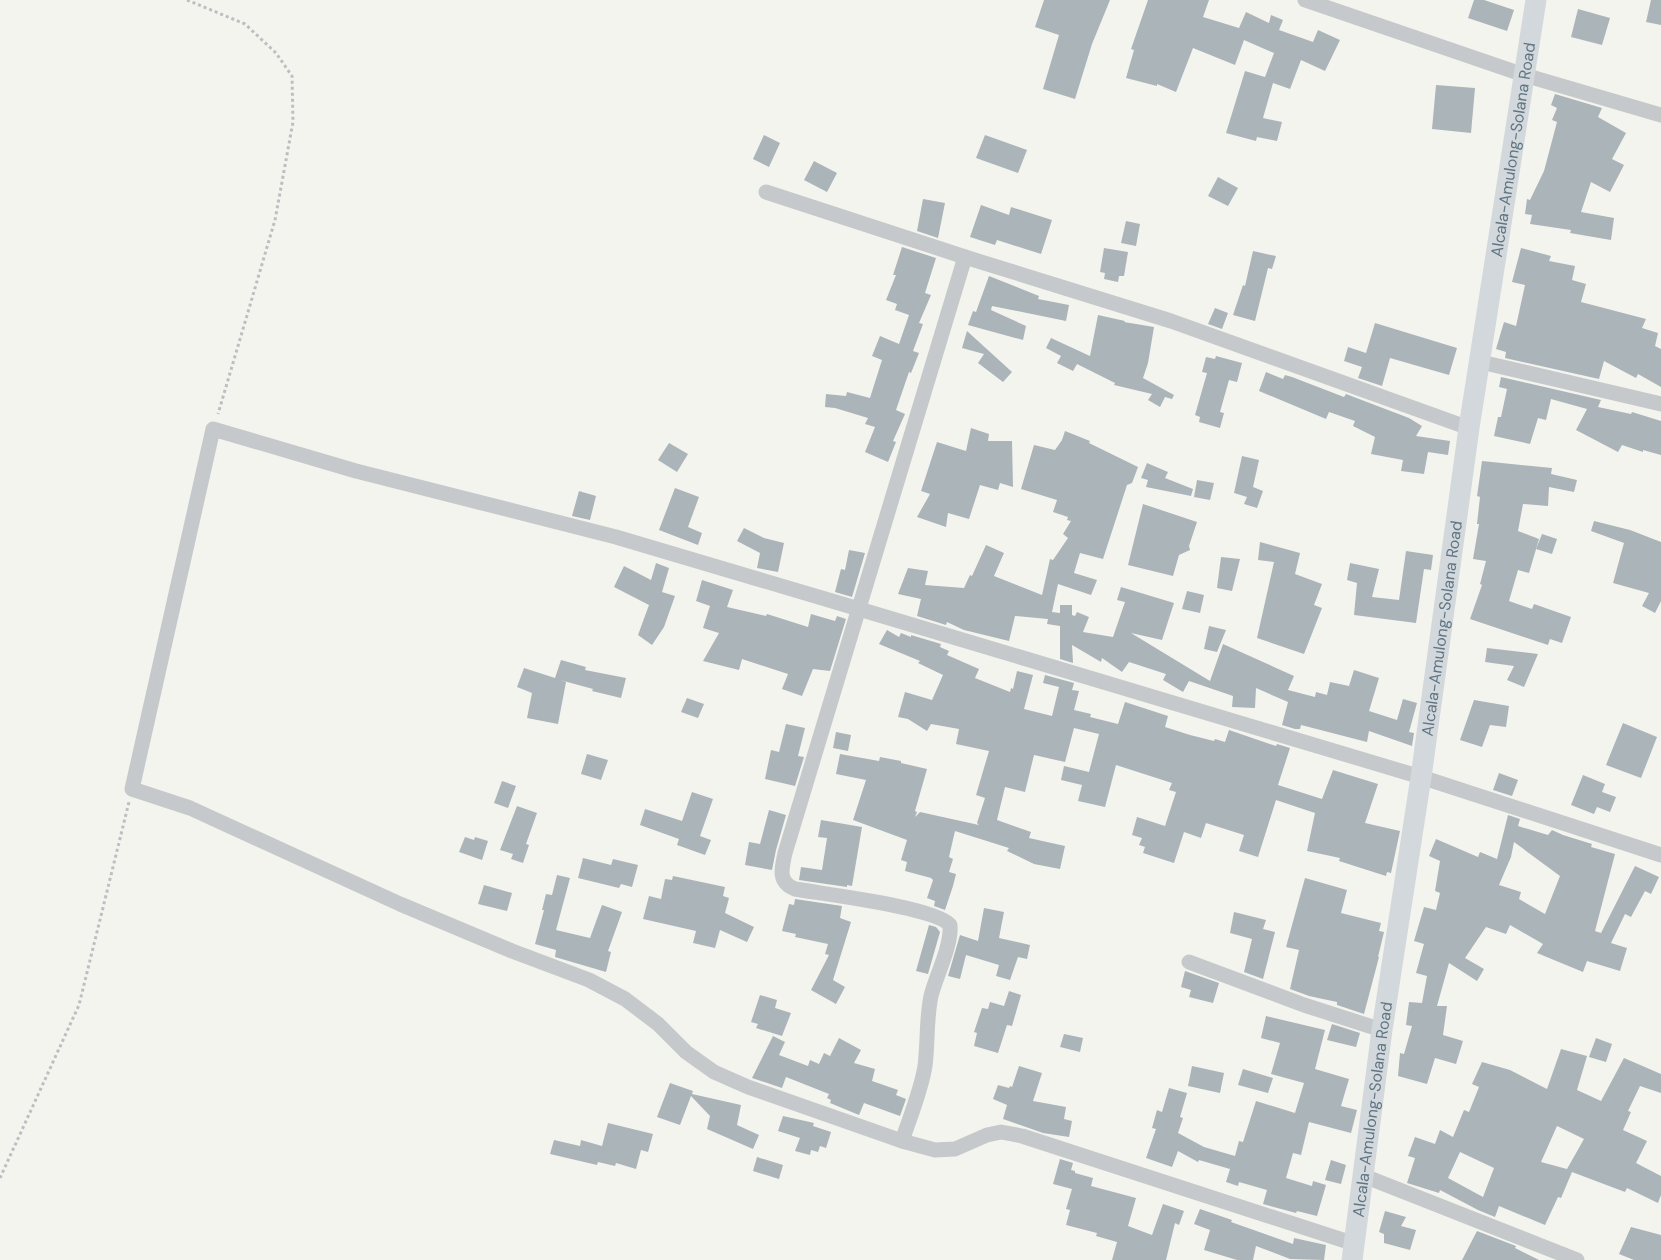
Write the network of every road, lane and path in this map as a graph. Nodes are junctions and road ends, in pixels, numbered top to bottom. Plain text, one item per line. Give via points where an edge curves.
1 (187, 0) edge
2 (1305, 0) edge
3 (1536, 0) edge
4 (1524, 75) junction
5 (1661, 115) edge
6 (766, 192) dead end
7 (965, 257) junction
8 (1480, 362) junction
9 (1661, 404) edge
10 (1469, 428) junction
11 (213, 429) junction
12 (859, 609) junction
13 (1421, 777) junction
14 (132, 789) junction
15 (1661, 855) edge
16 (1189, 962) dead end
17 (1382, 1030) junction
18 (902, 1141) junction
19 (1364, 1176) junction
20 (0, 1178) edge
21 (1353, 1252) edge
22 (1578, 1260) edge

1 - 11 path via 245,24 276,53 292,76 292,122 275,220
2 - 4 street
3 - 4 main road, Alcala-Amulong-Solana Road
4 - 5 street
4 - 8 main road, Alcala-Amulong-Solana Road
6 - 7 street
7 - 10 street via 1171,321
7 - 12 street
8 - 9 street
8 - 10 main road, Alcala-Amulong-Solana Road
10 - 13 main road, Alcala-Amulong-Solana Road
11 - 12 street via 356,471 616,537
11 - 14 street
12 - 13 street
12 - 18 street via 785,853 782,878 795,889 938,916 950,925 931,996 925,1065
13 - 15 street
13 - 17 main road, Alcala-Amulong-Solana Road
14 - 18 street via 190,808 400,904 589,980 625,999 714,1072
14 - 20 path via 79,1005
16 - 17 street
17 - 19 main road, Alcala-Amulong-Solana Road
18 - 21 street via 934,1150 954,1149 1001,1132 1022,1136
19 - 21 main road, Alcala-Amulong-Solana Road
19 - 22 street

